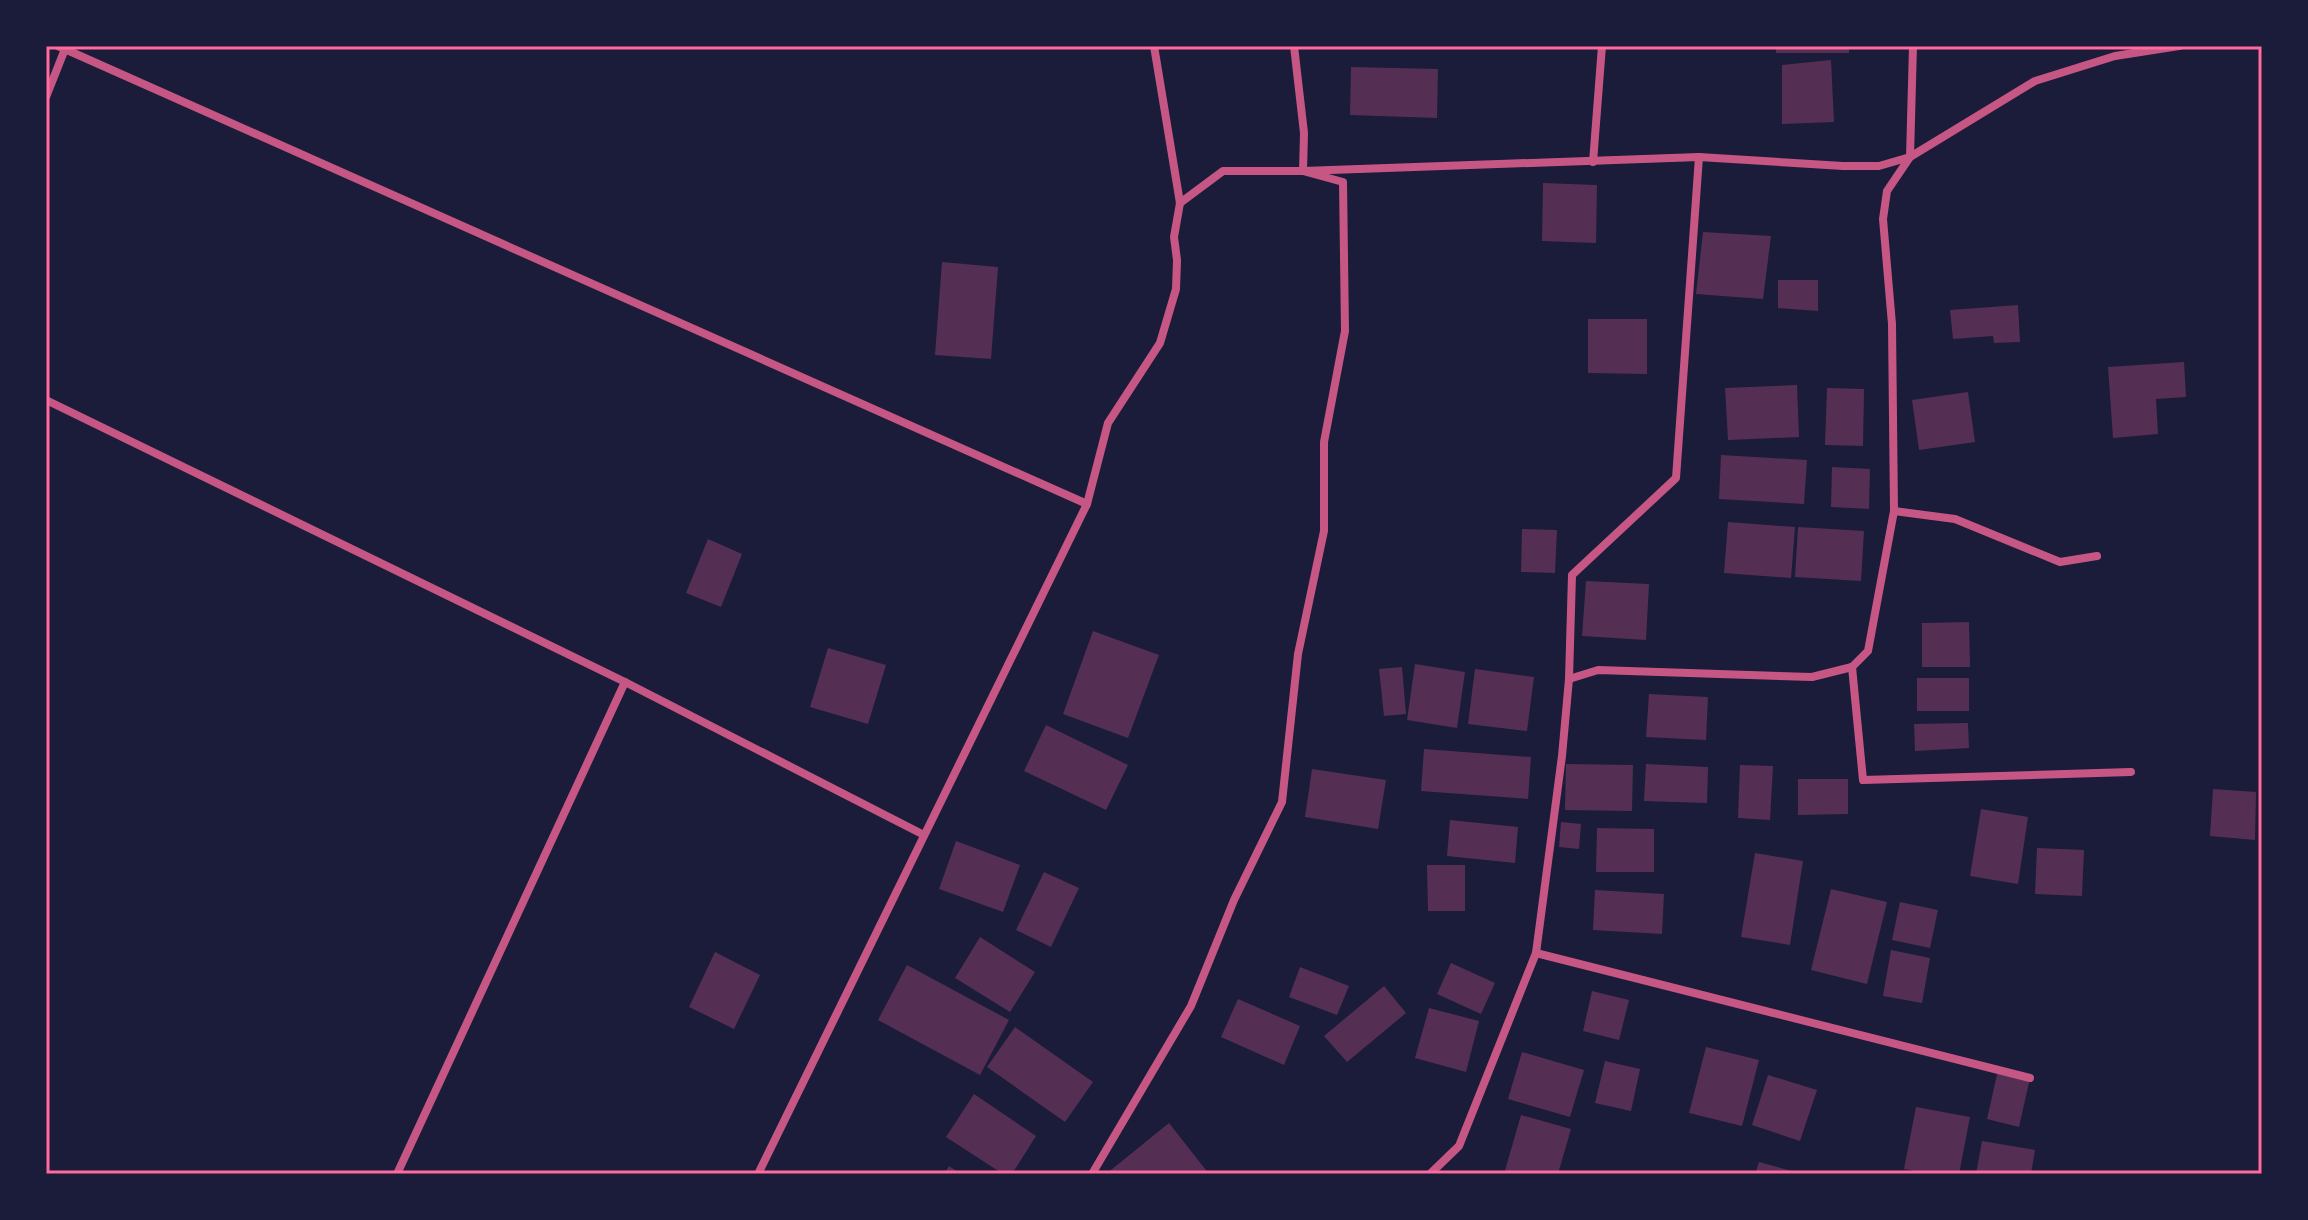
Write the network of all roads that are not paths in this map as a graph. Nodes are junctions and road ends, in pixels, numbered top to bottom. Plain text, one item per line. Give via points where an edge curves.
1 (1154, 46) edge
2 (1294, 46) edge
3 (1602, 46) edge
4 (1913, 46) edge
5 (2179, 46) edge
6 (61, 48) edge
7 (46, 97) edge
8 (1699, 157) junction
9 (1910, 157) junction
10 (1593, 162) junction
11 (1303, 171) junction
12 (1180, 203) junction
13 (46, 400) edge
14 (1087, 504) junction
15 (1894, 511) junction
16 (2097, 556) dead end
17 (1852, 667) junction
18 (1569, 679) junction
19 (625, 682) junction
20 (2131, 772) dead end
21 (924, 835) junction
22 (1536, 953) junction
23 (2030, 1078) dead end
24 (397, 1174) edge
25 (758, 1174) edge
26 (1092, 1174) edge
27 (1430, 1174) edge

1 - 12 street
2 - 11 street
3 - 10 street
4 - 9 street
5 - 9 street via 2115,56 2035,81
6 - 7 street
6 - 14 street
8 - 9 street via 1843,166 1879,166
8 - 10 street
8 - 18 street via 1676,478 1572,575
9 - 15 street via 1887,191 1883,219 1892,324
10 - 11 street
11 - 12 street via 1223,171
11 - 26 street via 1343,182 1345,331 1324,442 1324,531 1298,654 1282,802 1191,1006
12 - 14 street via 1174,237 1176,289 1168,321 1160,343 1108,423
13 - 19 street
14 - 21 street
15 - 16 street via 1955,519 2060,562
15 - 17 street via 1868,651
17 - 18 street via 1812,677 1598,670
17 - 20 street via 1863,780
18 - 22 street
19 - 21 street
19 - 24 street
21 - 25 street
22 - 23 street
22 - 27 street via 1459,1146

